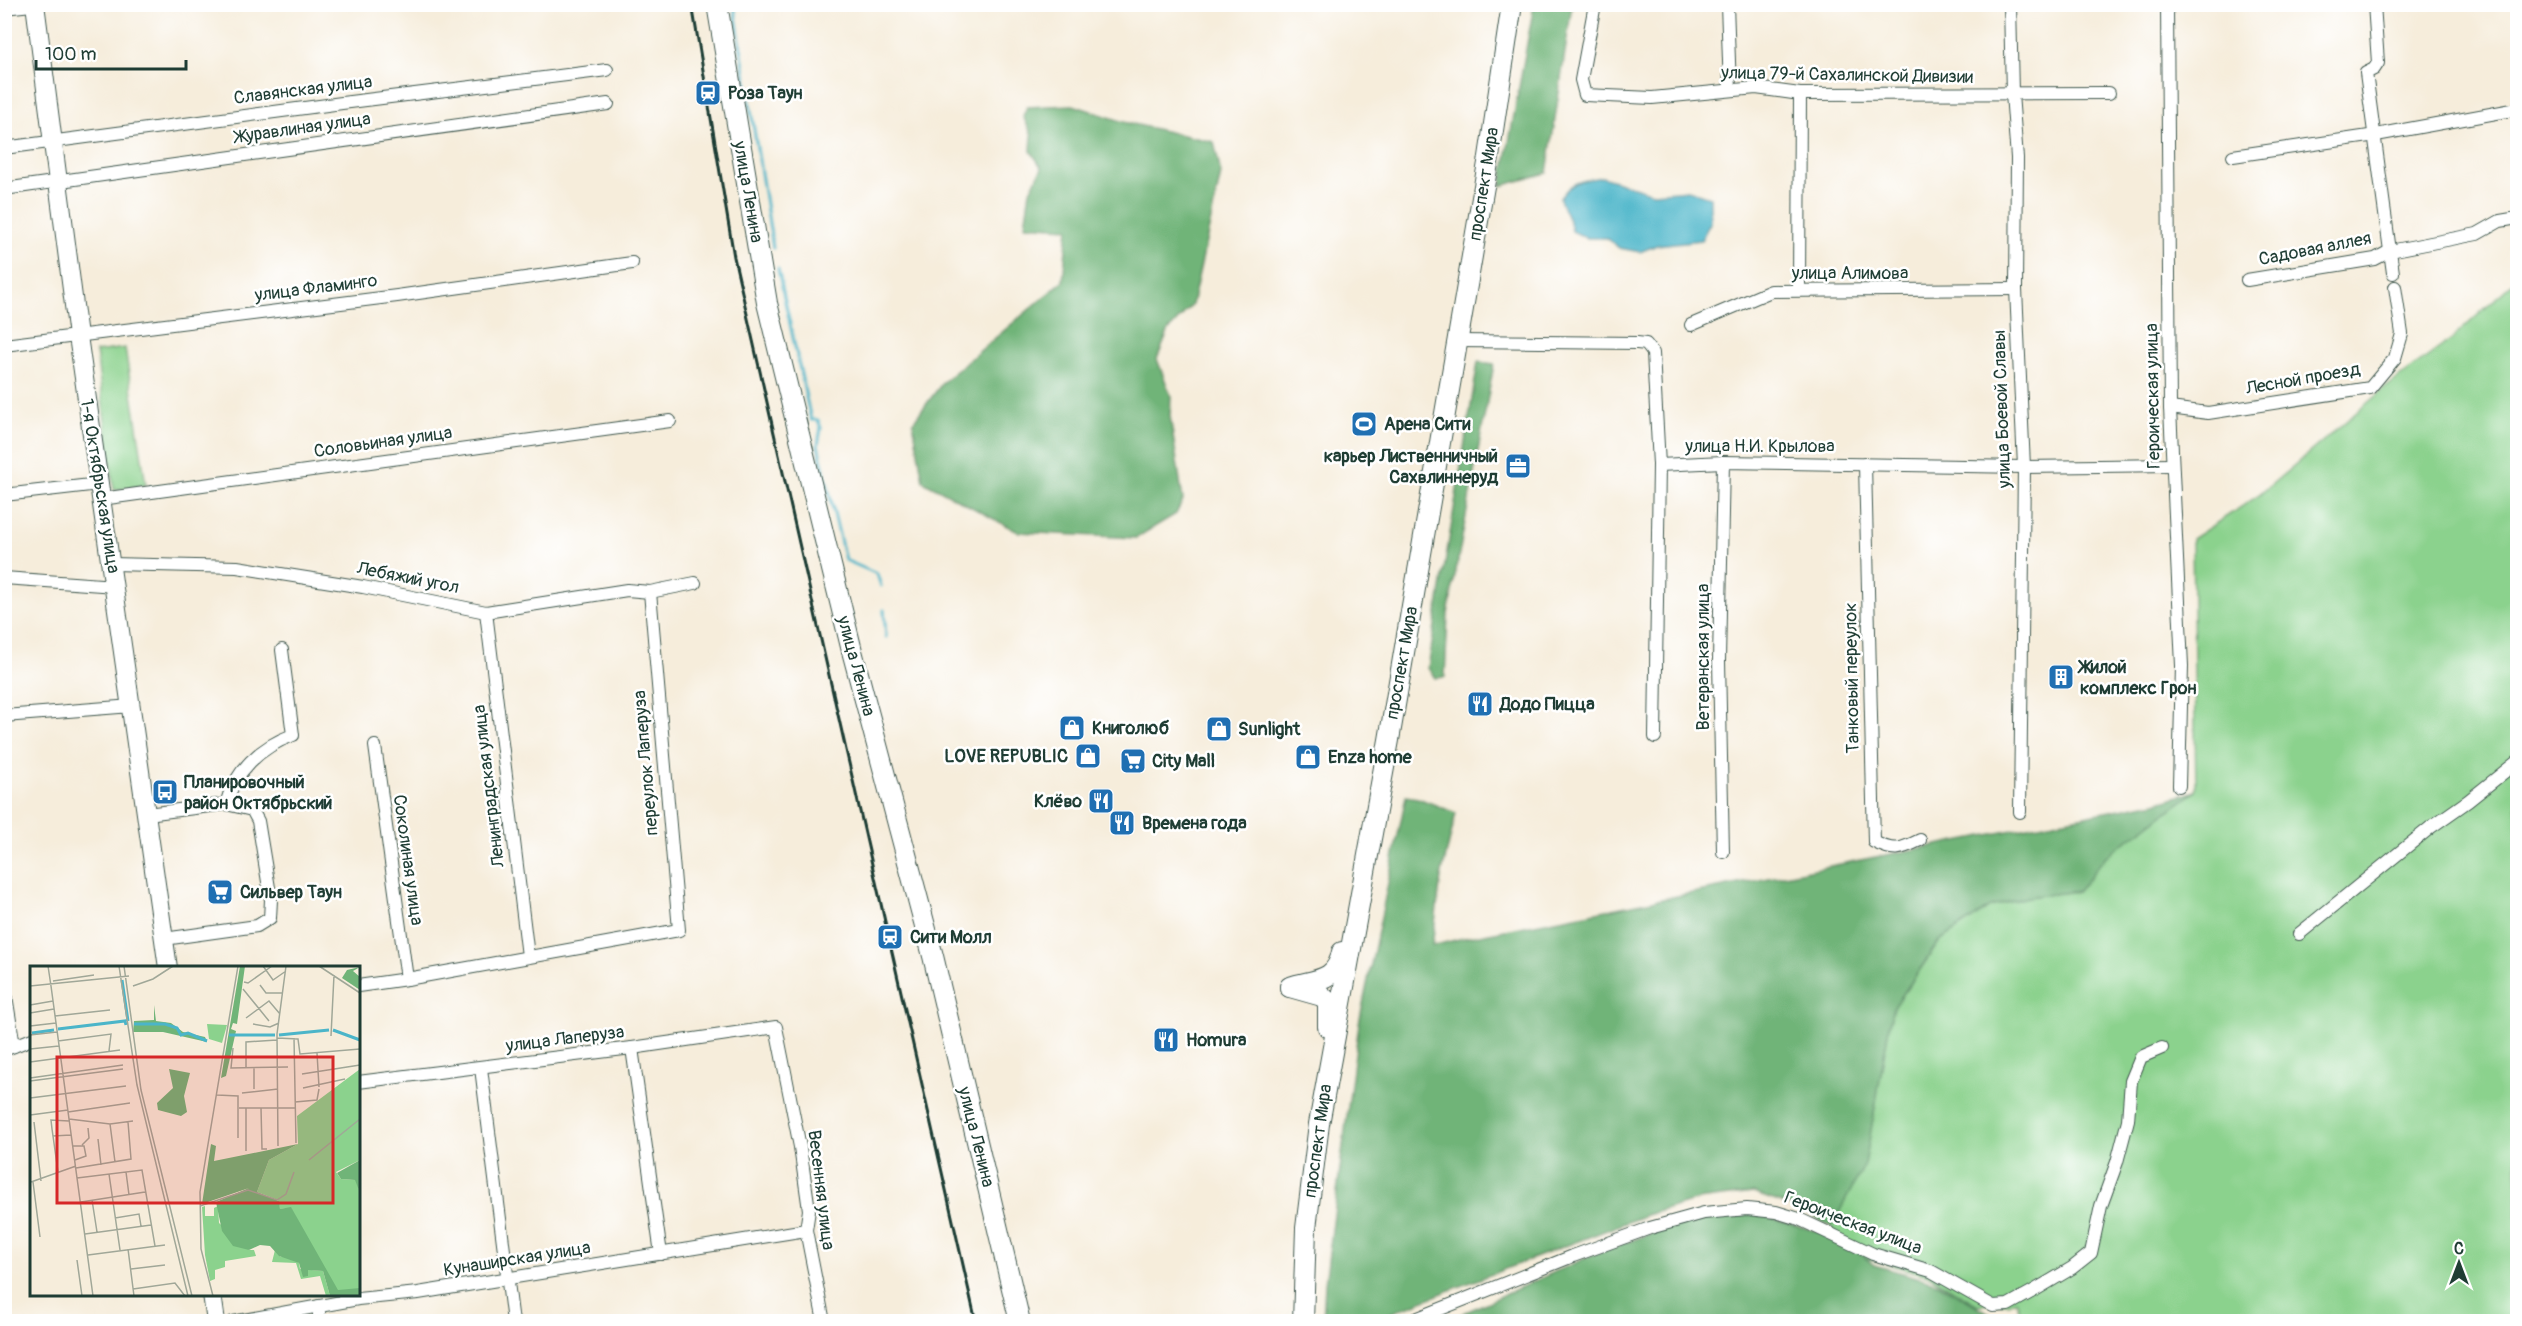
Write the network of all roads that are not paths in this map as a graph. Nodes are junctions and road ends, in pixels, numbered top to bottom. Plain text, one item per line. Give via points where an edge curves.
1 (41, 4) edge
2 (717, 4) edge
3 (1512, 4) edge
4 (1595, 4) edge
5 (1727, 4) edge
6 (2010, 4) edge
7 (2167, 4) edge
8 (2374, 4) edge
9 (35, 5) edge
10 (4, 8) edge
11 (607, 70) dead end
12 (1730, 90) junction
13 (2109, 93) dead end
14 (1800, 94) junction
15 (2012, 94) junction
16 (608, 104) dead end
17 (2517, 109) edge
18 (2376, 135) junction
19 (52, 141) junction
20 (4, 148) edge
21 (2233, 156) dead end
22 (58, 183) junction
23 (4, 189) edge
24 (2517, 218) edge
25 (2390, 251) junction
26 (632, 263) dead end
27 (2393, 273) dead end
28 (2247, 280) dead end
29 (2395, 287) dead end
30 (2016, 289) junction
31 (1799, 290) junction
32 (1691, 325) dead end
33 (78, 336) junction
34 (1457, 341) junction
35 (4, 345) edge
36 (2170, 408) junction
37 (670, 421) dead end
38 (1723, 462) junction
39 (1865, 464) junction
40 (1659, 465) junction
41 (2172, 465) junction
42 (2024, 467) junction
43 (100, 492) junction
44 (4, 495) edge
45 (112, 564) junction
46 (4, 578) edge
47 (695, 583) dead end
48 (115, 586) junction
49 (650, 592) junction
50 (486, 612) junction
51 (282, 650) dead end
52 (132, 706) junction
53 (4, 716) edge
54 (1654, 737) dead end
55 (375, 746) dead end
56 (2517, 761) edge
57 (2179, 786) dead end
58 (226, 804) junction
59 (2020, 812) dead end
60 (147, 814) junction
61 (1920, 840) dead end
62 (1723, 852) dead end
63 (1358, 904) junction
64 (2299, 934) dead end
65 (164, 939) junction
66 (528, 956) junction
67 (168, 966) edge
68 (406, 979) junction
69 (4, 983) edge
70 (360, 986) edge
71 (1288, 987) junction
72 (1343, 987) junction
73 (776, 1027) joint
74 (30, 1040) edge
75 (9, 1048) edge
76 (632, 1048) junction
77 (2162, 1048) dead end
78 (481, 1068) junction
79 (1328, 1070) junction
80 (360, 1082) edge
81 (806, 1230) junction
82 (661, 1254) junction
83 (506, 1279) junction
84 (213, 1296) edge
85 (319, 1306) junction
86 (216, 1322) edge
87 (233, 1322) edge
88 (319, 1322) edge
89 (513, 1322) edge
90 (824, 1322) edge
91 (1020, 1322) edge
92 (1303, 1322) edge
93 (1408, 1322) edge

1 - 9 street
2 - 91 main road, улица Ленина via 768,303 852,651 933,956
3 - 34 main road, проспект Мира
4 - 12 street, улица 79-й Сахалинской Дивизии via 1581,80 1585,95 1652,98
5 - 12 street
6 - 15 street, улица Боевой Славы
7 - 36 street, Героическая улица
8 - 18 street via 2378,63 2366,73
9 - 10 street
9 - 19 street, 1-я Октябрьская улица
11 - 19 street, Славянская улица
12 - 14 street, улица 79-й Сахалинской Дивизии via 1756,88
13 - 15 street, улица 79-й Сахалинской Дивизии
14 - 15 street, улица 79-й Сахалинской Дивизии
14 - 31 street
15 - 30 street, улица Боевой Славы via 2017,158
16 - 22 street, Журавлиная улица
17 - 18 street
18 - 21 street
18 - 25 street
19 - 20 street, Славянская улица
19 - 22 street, 1-я Октябрьская улица
22 - 23 street, Журавлиная улица
22 - 33 street, 1-я Октябрьская улица
24 - 25 street, Садовая аллея via 2500,220 2477,234
25 - 27 street
25 - 28 street, Садовая аллея via 2375,259
26 - 33 street, улица Фламинго
29 - 36 street, Лесной проезд via 2402,334 2395,358 2370,388 2208,413
30 - 31 street, улица Алимова
30 - 42 street, улица Боевой Славы
31 - 32 street, улица Алимова via 1771,291
33 - 35 street, улица Фламинго
33 - 43 street, 1-я Октябрьская улица
34 - 40 street, улица Н.И. Крылова via 1646,344 1653,353
34 - 63 main road, проспект Мира
36 - 41 street, Героическая улица
37 - 43 street, Соловьиная улица
38 - 39 street, улица Н.И. Крылова
38 - 40 street, улица Н.И. Крылова
38 - 62 street, Ветеранская улица via 1719,661
39 - 42 street, улица Н.И. Крылова
39 - 61 street, Танковый переулок via 1874,842 1890,850
40 - 54 street
41 - 42 street, улица Н.И. Крылова
41 - 57 street, Героическая улица via 2182,666
42 - 59 street, улица Боевой Славы
43 - 44 street, Соловьиная улица
43 - 45 street, 1-я Октябрьская улица
45 - 48 street, 1-я Октябрьская улица
45 - 50 street, Лебяжий угол via 237,567
46 - 48 street
47 - 49 street, Лебяжий угол
48 - 52 street, 1-я Октябрьская улица
49 - 50 street, Лебяжий угол via 627,590
49 - 66 street, переулок Лаперуза via 679,930
50 - 66 street, Ленинградская улица
51 - 58 street via 292,735 266,748 248,764 233,783
52 - 53 street
52 - 60 street, 1-я Октябрьская улица
55 - 68 street, Соколиная улица
56 - 64 street
58 - 60 street
58 - 65 street via 249,809 258,821 271,900 270,918 257,926
60 - 65 street, 1-я Октябрьская улица
63 - 71 main road via 1332,974
63 - 72 main road, проспект Мира
65 - 67 street, 1-я Октябрьская улица
66 - 68 street
68 - 70 street
69 - 75 street
71 - 72 main road
71 - 79 main road via 1322,996 1328,1002
72 - 79 main road, проспект Мира
73 - 76 street, улица Лаперуза
73 - 81 street, Весенняя улица via 800,1147 809,1210
74 - 75 street
76 - 78 street, улица Лаперуза
76 - 82 street
77 - 93 street, Героическая улица via 2141,1057 2131,1081 2128,1120 2091,1253 2008,1305 1993,1306 1932,1271 1873,1254 1798,1219 1747,1209 1704,1213 1650,1228
78 - 80 street, улица Лаперуза
78 - 83 street
79 - 92 main road, проспект Мира via 1306,1228
81 - 82 street, Кунаширская улица
81 - 90 street, Весенняя улица
82 - 83 street, Кунаширская улица
83 - 85 street, Кунаширская улица
83 - 89 street
84 - 86 street
85 - 87 street, Кунаширская улица
85 - 88 street

